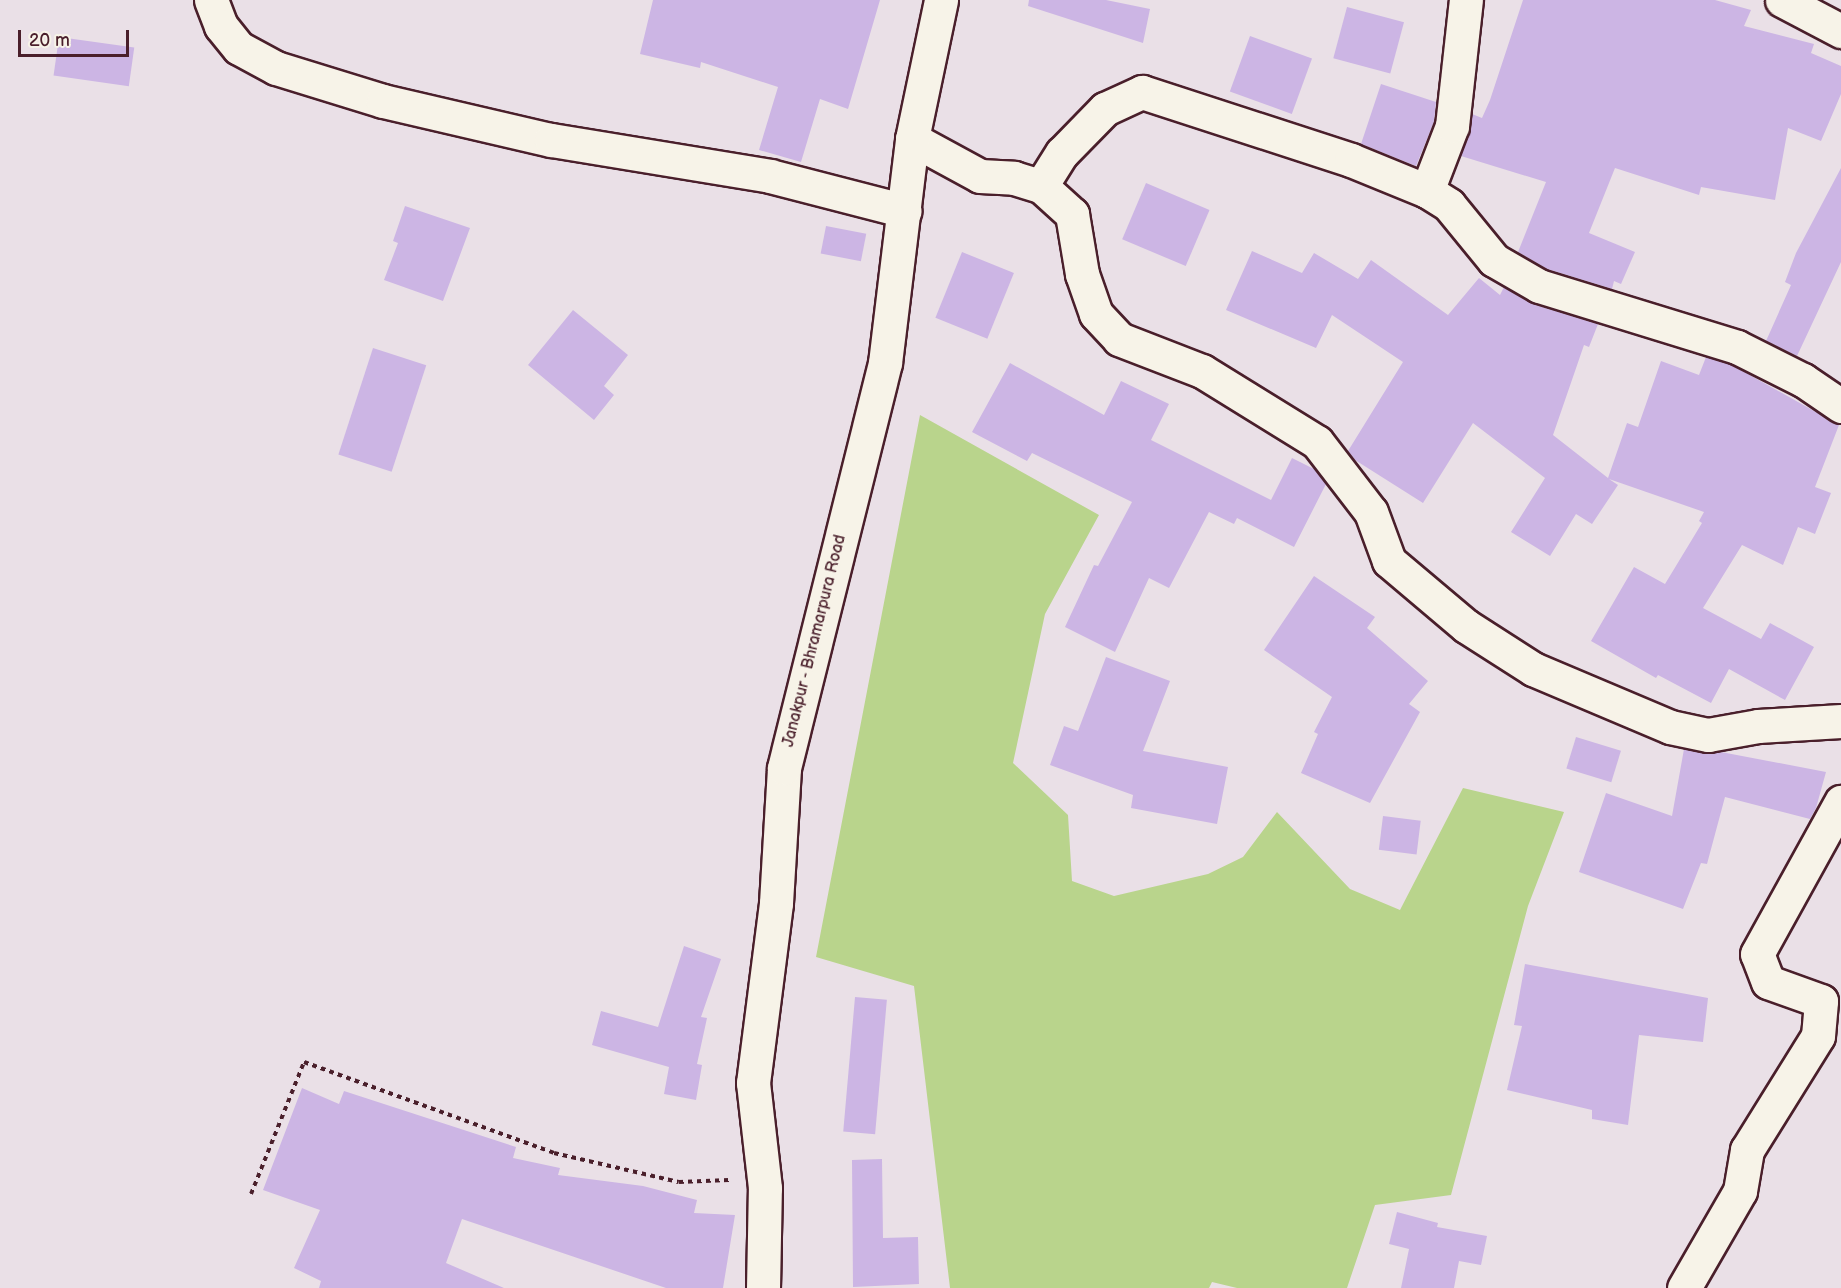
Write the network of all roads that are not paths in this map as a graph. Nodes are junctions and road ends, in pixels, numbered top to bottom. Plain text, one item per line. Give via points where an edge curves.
1 (211, 0) edge
2 (941, 0) edge
3 (1466, 0) edge
4 (1782, 0) edge
5 (1841, 31) edge
6 (912, 139) junction
7 (1041, 186) junction
8 (1427, 191) junction
9 (904, 212) junction
10 (1841, 406) edge
11 (1841, 722) edge
12 (1841, 802) edge
13 (763, 1288) edge
14 (1684, 1288) edge

1 - 9 street via 221,26 239,48 276,68 383,101 551,140 770,176
2 - 6 street, Janakpur - Bhramarpura Road
3 - 8 street via 1452,126
4 - 5 street
6 - 7 street via 980,176 1014,178
6 - 9 street, Janakpur - Bhramarpura Road
7 - 8 street via 1062,153 1105,109 1142,92 1351,160
7 - 11 street via 1072,214 1082,274 1096,314 1119,339 1202,370 1317,442 1371,512 1389,561 1466,626 1533,669 1670,727 1708,735 1758,726
8 - 10 street via 1449,205 1494,260 1539,286 1737,347 1803,380
9 - 13 street, Janakpur - Bhramarpura Road via 885,363 784,768 776,903 753,1083 765,1188
12 - 14 street via 1757,954 1768,982 1821,1001 1818,1036 1747,1150 1740,1191

